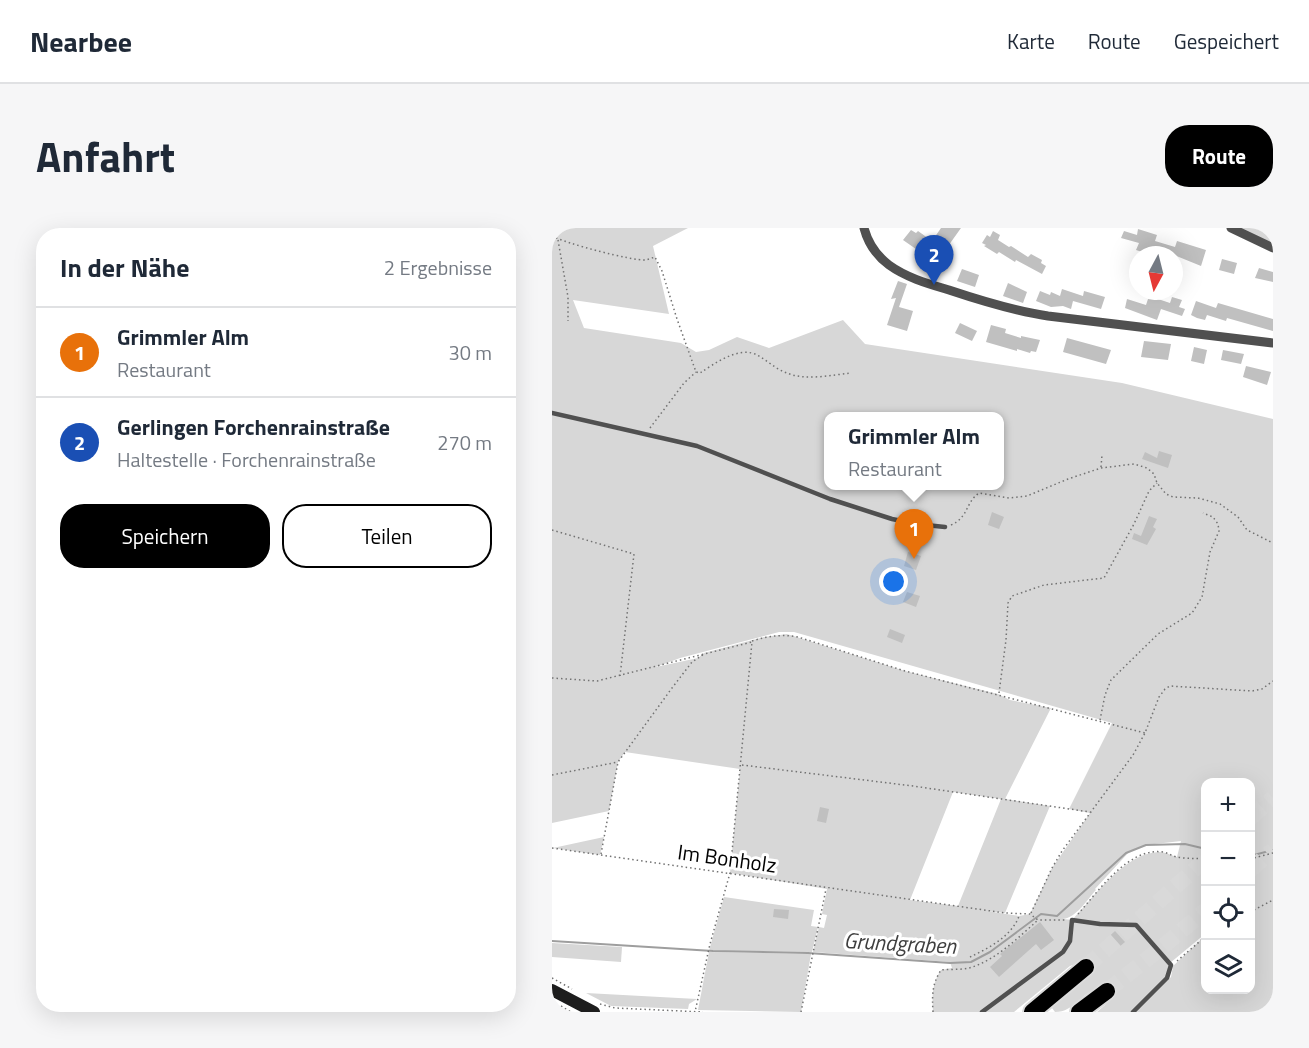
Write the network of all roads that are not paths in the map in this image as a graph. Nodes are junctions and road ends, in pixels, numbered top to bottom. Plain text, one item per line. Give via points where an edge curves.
1 (864, 228) edge
2 (1231, 228) edge
3 (1273, 248) edge
4 (1273, 343) edge
5 (552, 413) edge
6 (945, 527) road end
7 (1086, 966) tunnel mouth
8 (552, 990) edge
9 (1107, 991) tunnel mouth
10 (594, 1012) edge
11 (982, 1012) edge
12 (1032, 1012) edge
13 (1078, 1012) edge
14 (1133, 1012) edge

1 - 4 street via 874,251 900,273 1004,308
2 - 3 street
5 - 6 lane via 697,446 875,513
7 - 12 highway
8 - 10 main road
9 - 13 highway
11 - 14 lane via 1063,952 1070,941 1072,920 1136,925 1172,965 1167,978

